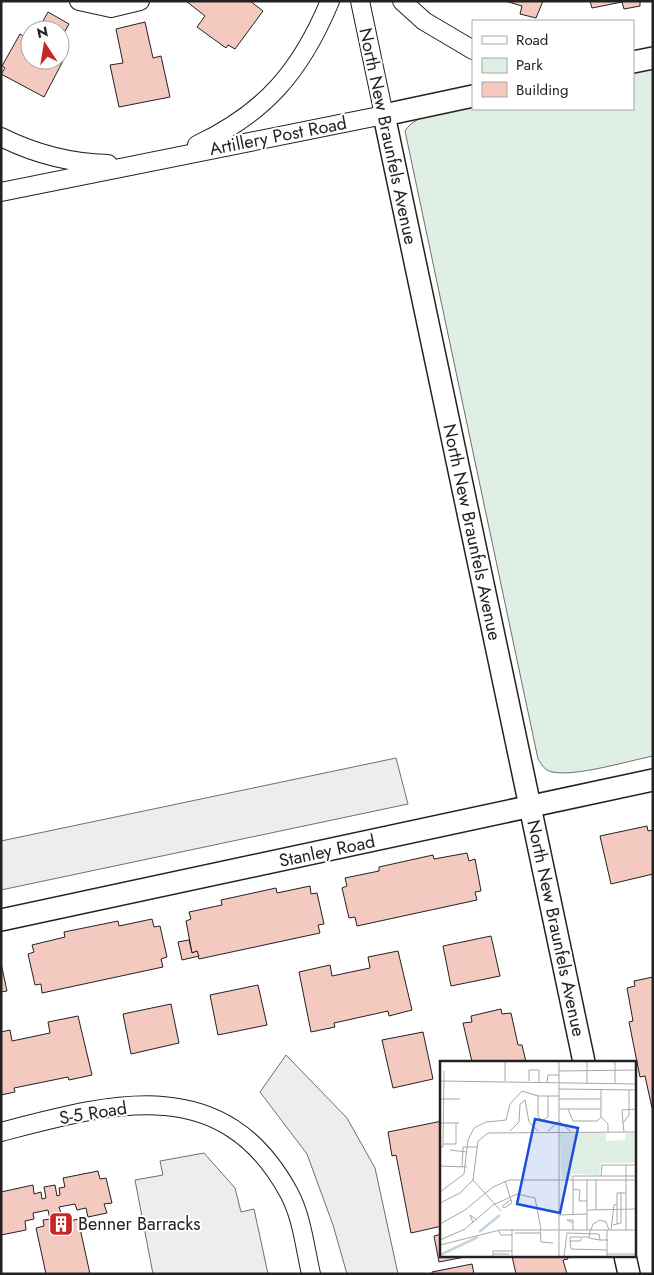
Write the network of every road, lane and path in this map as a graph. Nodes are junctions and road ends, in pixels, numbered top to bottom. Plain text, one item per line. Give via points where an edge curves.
1 (79, 1) edge
2 (140, 1) edge
3 (330, 1) edge
4 (360, 1) edge
5 (402, 1) edge
6 (472, 49) edge
7 (653, 58) edge
8 (634, 62) edge
9 (472, 96) edge
10 (384, 115) junction
11 (1, 137) edge
12 (172, 157) junction
13 (133, 165) junction
14 (1, 192) edge
15 (653, 780) edge
16 (531, 808) junction
17 (1, 920) edge
18 (584, 1061) edge
19 (1, 1132) edge
20 (625, 1258) edge
21 (311, 1274) edge
22 (629, 1274) edge

1 - 2 street via 111,8
3 - 12 street, Artillery Post Road via 316,35 275,92 239,122
4 - 10 street, North New Braunfels Avenue
5 - 6 street via 424,21
7 - 8 street
9 - 10 street
10 - 12 street, Artillery Post Road
10 - 16 street, North New Braunfels Avenue
11 - 13 street via 47,156
12 - 13 street, Artillery Post Road
13 - 14 street, Artillery Post Road
15 - 16 street, Stanley Road
16 - 17 street, Stanley Road
16 - 18 street, North New Braunfels Avenue
19 - 21 street, S-5 Road via 115,1107 160,1105 186,1108 226,1123 268,1160 290,1194
20 - 22 street

